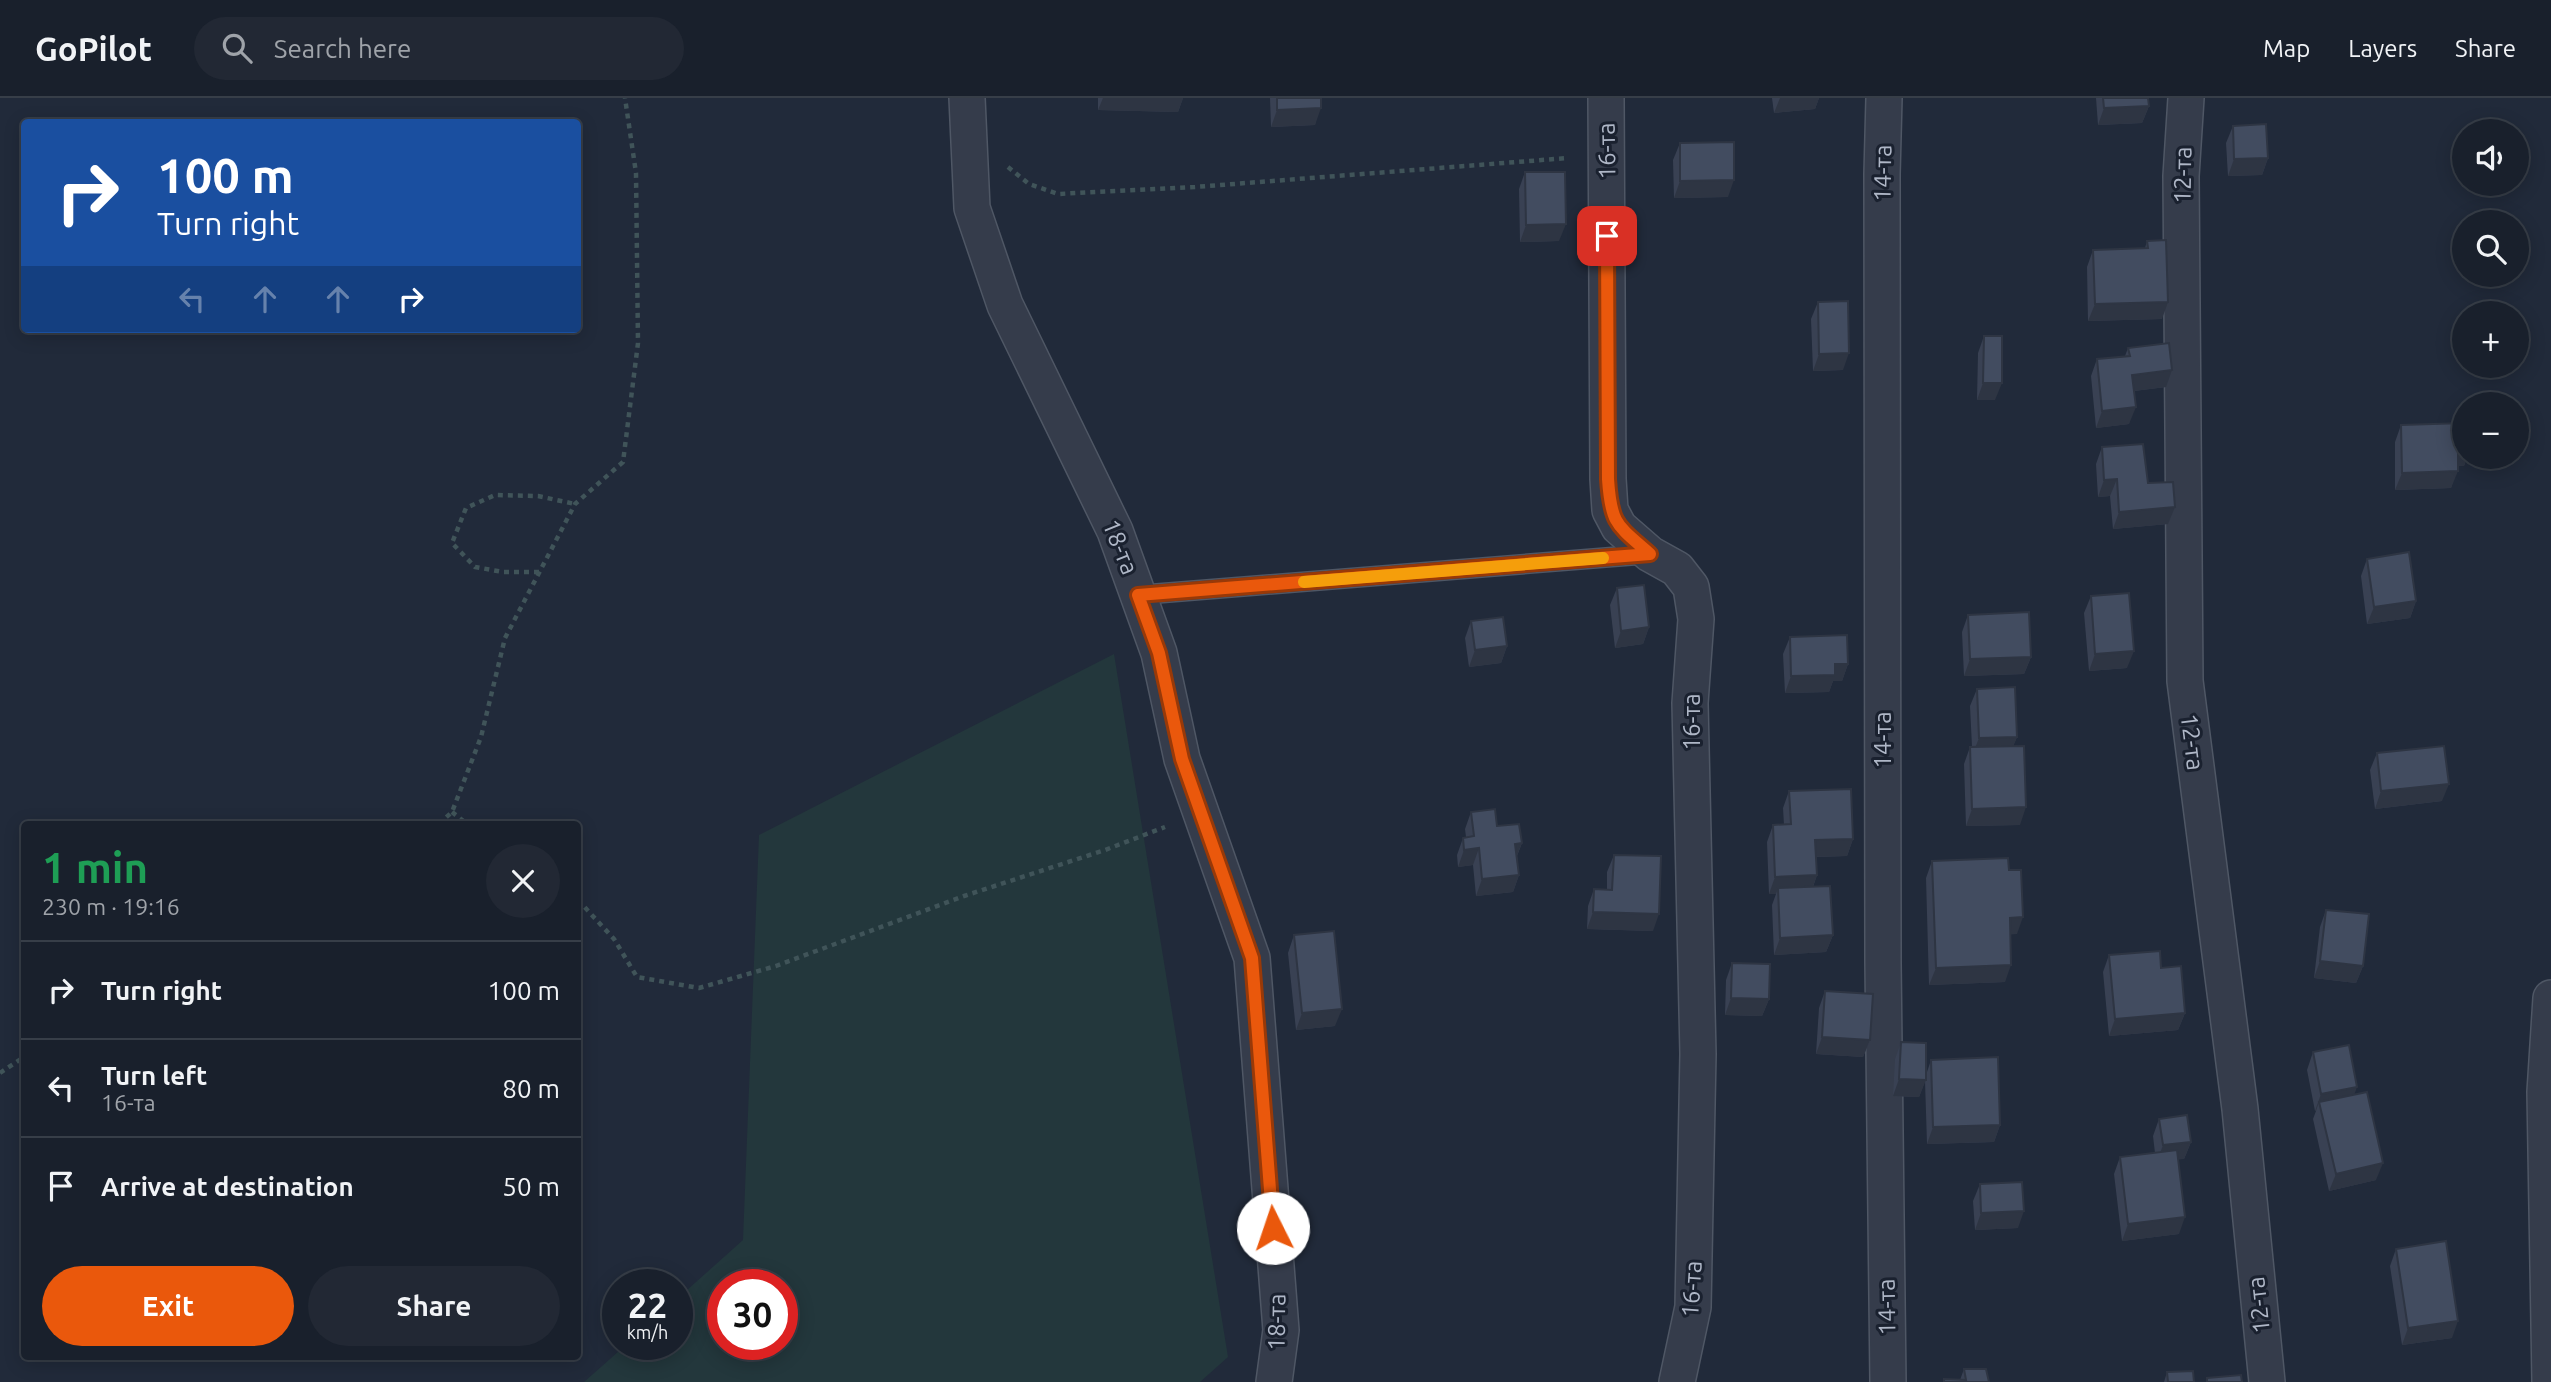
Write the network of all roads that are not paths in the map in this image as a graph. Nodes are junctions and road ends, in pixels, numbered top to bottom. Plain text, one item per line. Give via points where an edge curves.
1 (967, 98) edge
2 (1606, 98) edge
3 (1884, 98) edge
4 (2186, 98) edge
5 (1650, 554) junction
6 (1138, 595) junction
7 (2551, 998) edge
8 (1281, 1330) junction
9 (1252, 1382) edge
10 (1274, 1382) edge
11 (1677, 1382) edge
12 (1888, 1382) edge
13 (2267, 1382) edge
14 (2550, 1382) edge

1 - 6 street, 18-та via 972,208 1005,304 1115,531
2 - 5 street, 16-та via 1610,510 1619,527
3 - 12 street, 14-та via 1883,950
4 - 13 street, 12-та via 2181,176 2185,681 2240,1109
5 - 6 lane
5 - 11 street, 16-та via 1677,569 1691,587 1696,619 1690,703 1699,1054 1694,1280
6 - 8 street, 18-та via 1159,653 1182,759 1252,958
7 - 14 street via 2545,1092
8 - 9 street
8 - 10 street, 18-та

